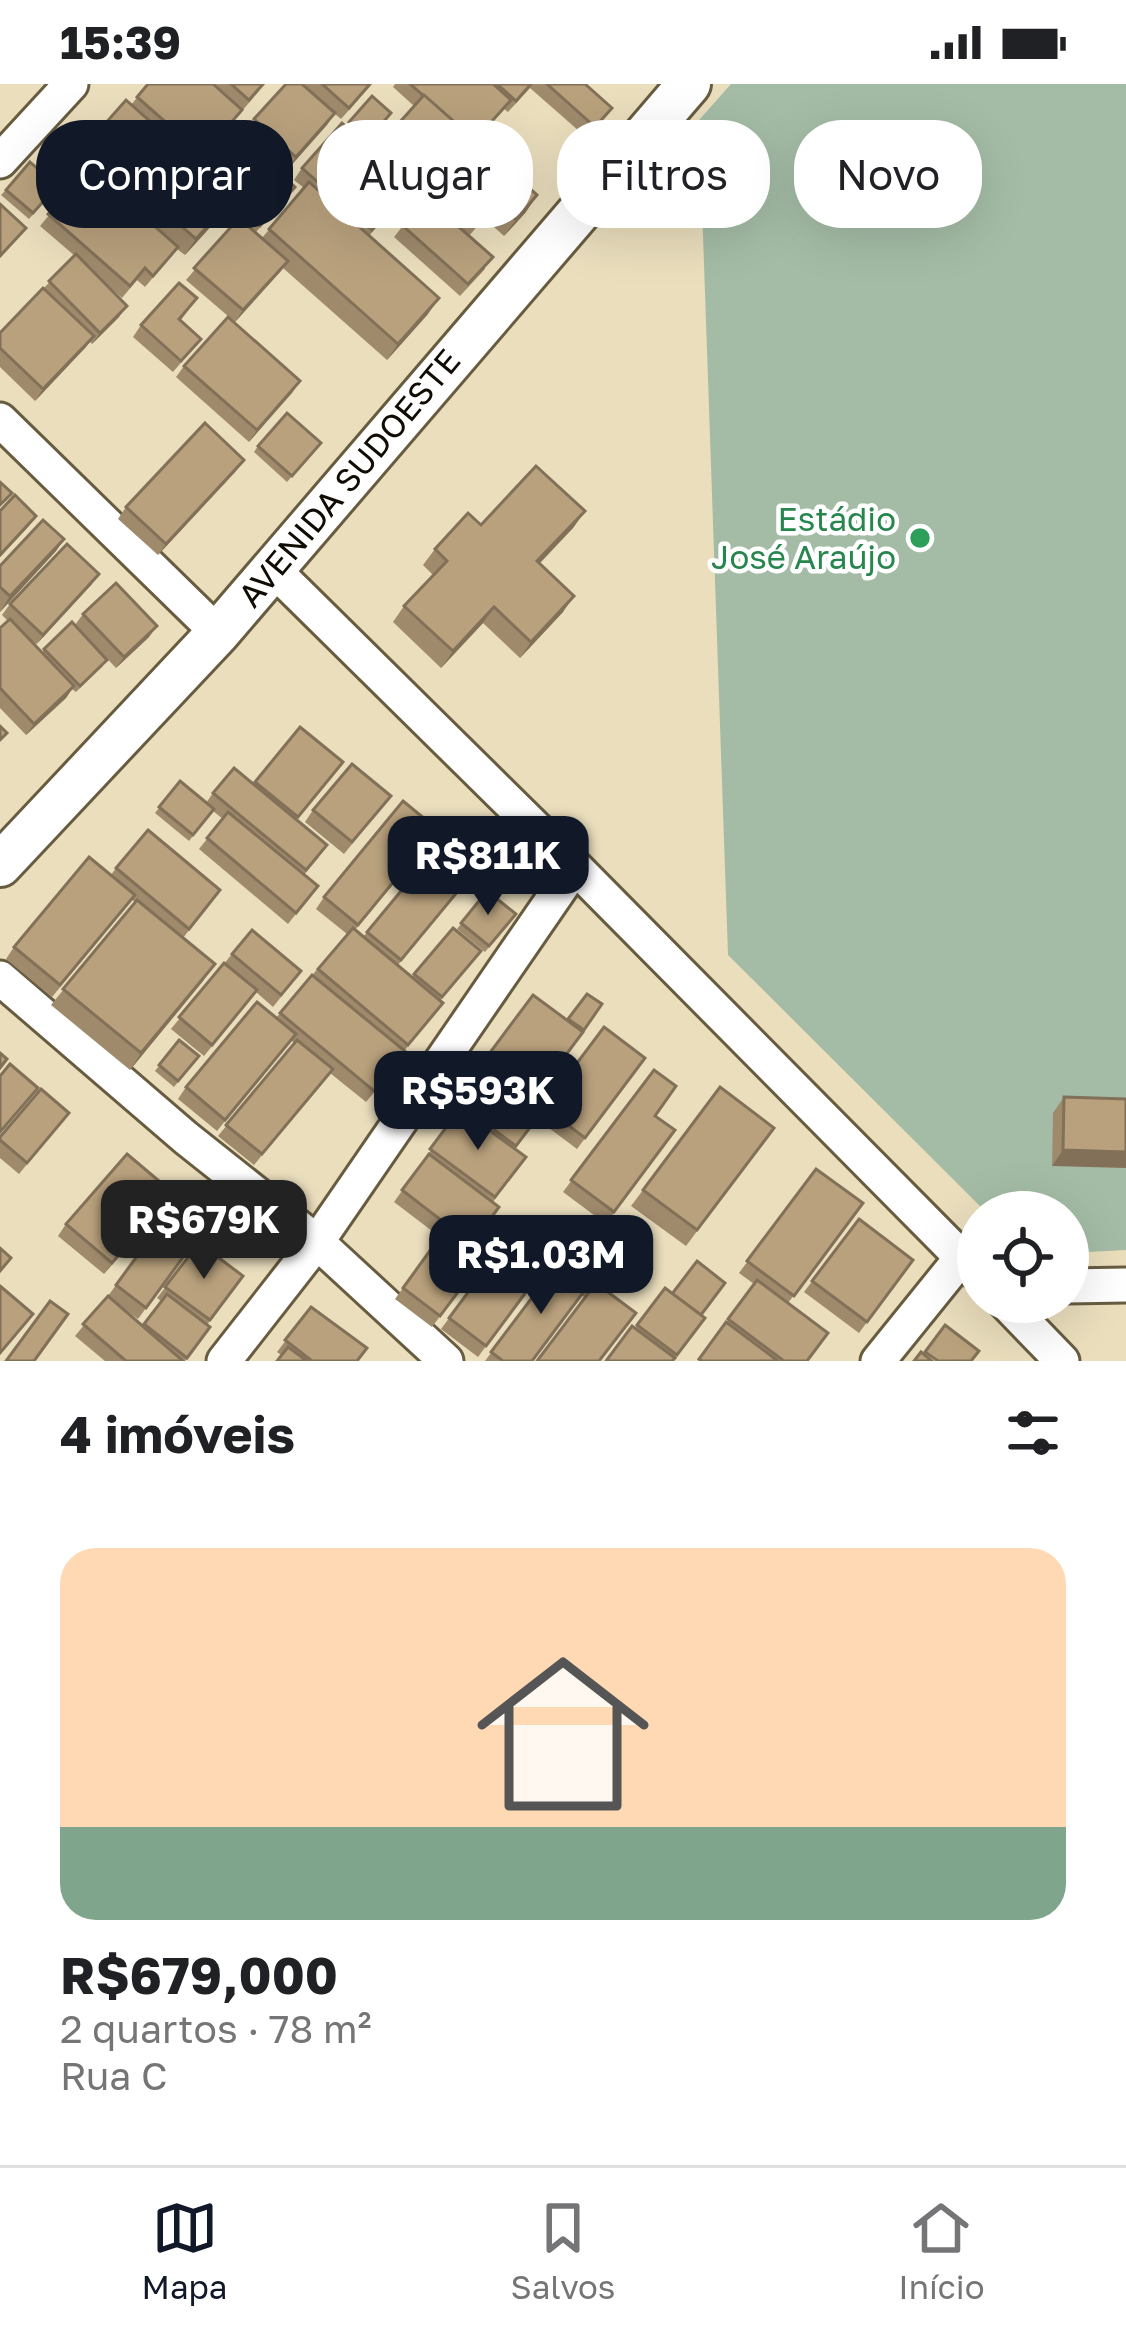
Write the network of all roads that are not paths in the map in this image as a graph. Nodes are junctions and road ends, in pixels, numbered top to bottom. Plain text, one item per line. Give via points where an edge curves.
1 (71, 84) edge
2 (689, 84) edge
3 (0, 161) edge
4 (0, 420) edge
5 (272, 568) junction
6 (218, 633) junction
7 (0, 865) edge
8 (575, 867) junction
9 (0, 978) edge
10 (317, 1242) junction
11 (957, 1252) edge
12 (957, 1279) edge
13 (1126, 1285) edge
14 (1089, 1286) edge
15 (1025, 1323) edge
16 (224, 1361) edge
17 (446, 1361) edge
18 (878, 1361) edge
19 (1062, 1361) edge

1 - 3 street
2 - 5 street, AVENIDA SUDOESTE
4 - 6 street
5 - 6 street, AVENIDA SUDOESTE
5 - 8 street
6 - 7 street, AVENIDA SUDOESTE
8 - 10 street
8 - 11 street
9 - 10 street
10 - 16 street
10 - 17 street
12 - 18 street
13 - 14 street
15 - 19 street

